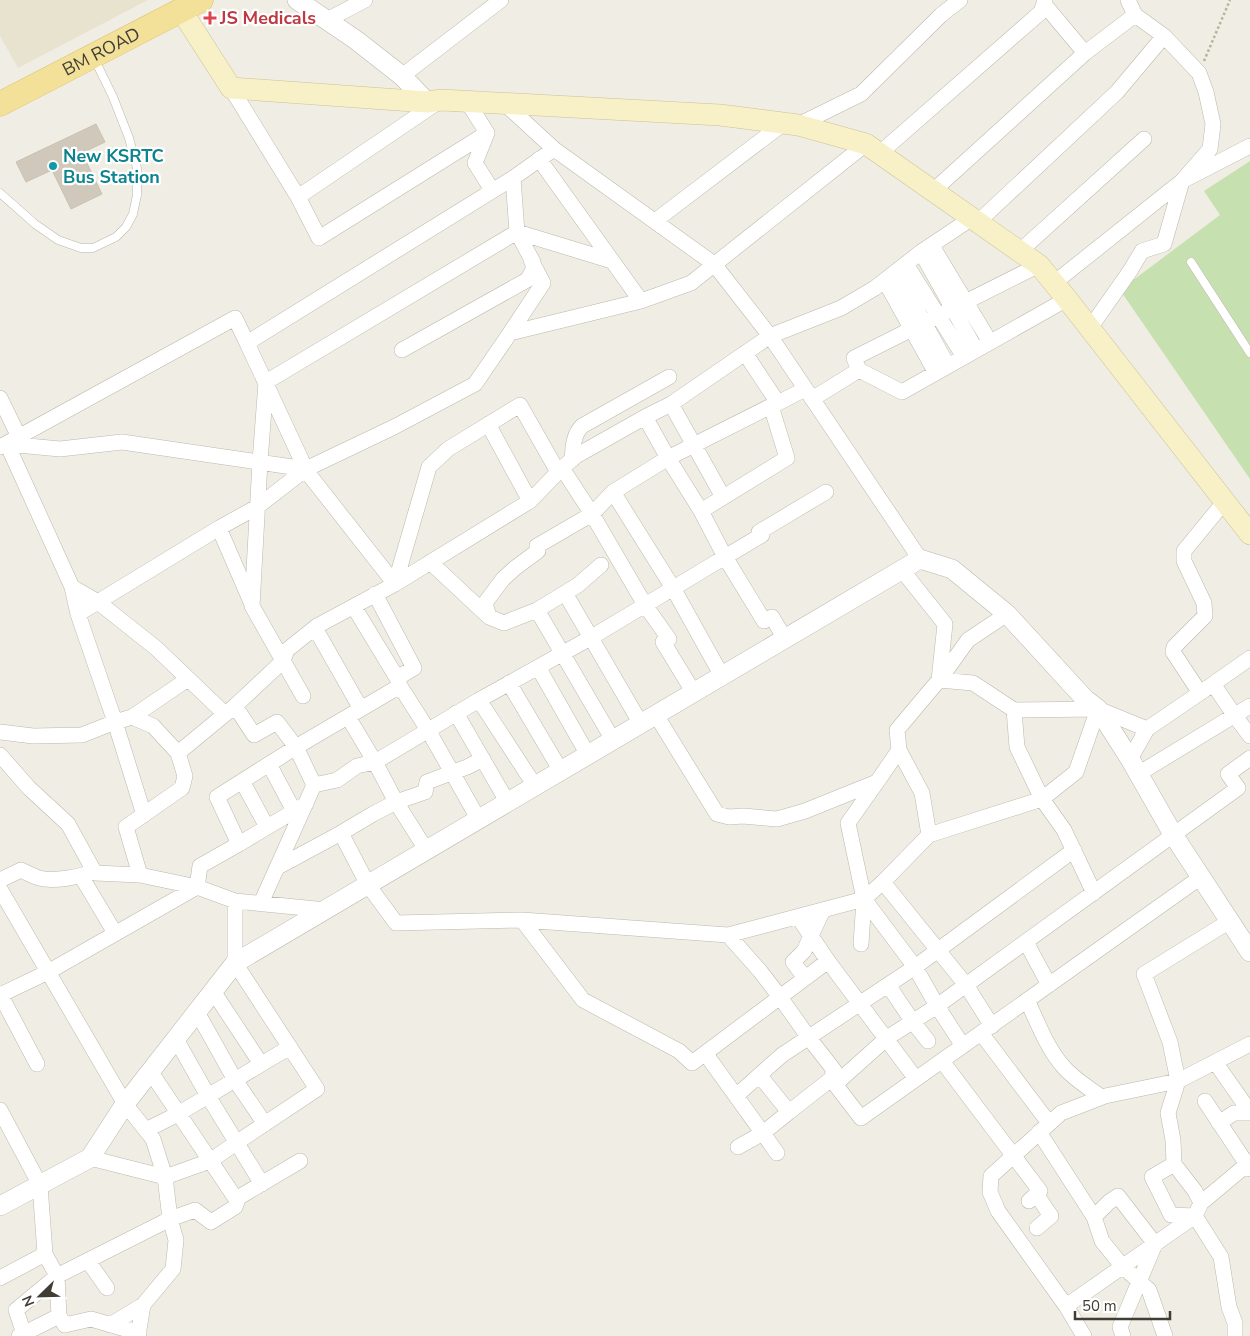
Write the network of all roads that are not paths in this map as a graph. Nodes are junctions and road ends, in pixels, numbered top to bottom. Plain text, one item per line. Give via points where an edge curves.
1 (297, 0) edge
2 (365, 0) edge
3 (501, 0) edge
4 (960, 0) edge
5 (1128, 0) edge
6 (1044, 2) edge
7 (191, 5) edge
8 (1135, 16) junction
9 (326, 20) junction
10 (1164, 36) junction
11 (1086, 53) junction
12 (93, 56) junction
13 (402, 76) junction
14 (231, 88) junction
15 (434, 101) junction
16 (467, 101) junction
17 (504, 103) junction
18 (0, 104) edge
19 (791, 124) junction
20 (487, 133) junction
21 (1144, 139) dead end
22 (1250, 146) edge
23 (873, 148) junction
24 (554, 149) junction
25 (539, 159) junction
26 (513, 178) junction
27 (1182, 181) junction
28 (492, 190) junction
29 (933, 191) junction
30 (0, 193) edge
31 (298, 197) junction
32 (975, 220) junction
33 (655, 221) junction
34 (517, 232) junction
35 (926, 249) junction
36 (1019, 252) junction
37 (612, 261) junction
38 (1191, 262) dead end
39 (714, 264) junction
40 (1039, 265) junction
41 (896, 272) junction
42 (1060, 291) junction
43 (641, 301) junction
44 (966, 302) junction
45 (945, 312) junction
46 (918, 326) junction
47 (1090, 328) junction
48 (510, 333) junction
49 (770, 336) junction
50 (990, 342) junction
51 (247, 343) junction
52 (402, 350) dead end
53 (1250, 352) edge
54 (745, 353) junction
55 (970, 354) junction
56 (859, 370) junction
57 (942, 370) junction
58 (669, 377) dead end
59 (266, 382) junction
60 (808, 394) junction
61 (0, 398) edge
62 (671, 404) junction
63 (775, 404) junction
64 (644, 417) junction
65 (488, 424) junction
66 (8, 443) edge
67 (693, 445) junction
68 (668, 458) junction
69 (260, 462) junction
70 (564, 467) junction
71 (306, 469) junction
72 (613, 492) junction
73 (826, 492) dead end
74 (723, 497) junction
75 (530, 501) junction
76 (1225, 502) junction
77 (257, 507) junction
78 (701, 510) junction
79 (592, 514) junction
80 (220, 528) junction
81 (1250, 534) edge
82 (725, 557) junction
83 (920, 559) junction
84 (430, 562) junction
85 (601, 565) dead end
86 (902, 570) junction
87 (394, 584) junction
88 (72, 587) junction
89 (673, 588) junction
90 (565, 593) junction
91 (375, 594) junction
92 (98, 602) junction
93 (645, 605) junction
94 (252, 606) junction
95 (354, 606) junction
96 (537, 610) junction
97 (78, 614) junction
98 (1007, 614) junction
99 (489, 617) junction
100 (315, 628) junction
101 (592, 638) junction
102 (785, 639) junction
103 (563, 654) junction
104 (1250, 658) edge
105 (282, 661) junction
106 (538, 667) junction
107 (722, 676) junction
108 (188, 679) junction
109 (939, 680) junction
110 (399, 682) junction
111 (509, 683) junction
112 (1214, 684) junction
113 (694, 693) junction
114 (1200, 693) junction
115 (303, 696) dead end
116 (479, 700) junction
117 (1250, 706) edge
118 (361, 709) junction
119 (1098, 709) junction
120 (230, 710) junction
121 (1014, 710) junction
122 (456, 714) junction
123 (1235, 716) junction
124 (132, 717) junction
125 (348, 717) junction
126 (648, 720) junction
127 (115, 722) junction
128 (1148, 728) junction
129 (428, 730) junction
130 (0, 732) edge
131 (1250, 736) edge
132 (614, 740) junction
133 (296, 747) junction
134 (899, 750) junction
135 (178, 754) junction
136 (0, 755) edge
137 (588, 755) junction
138 (1250, 758) edge
139 (483, 759) junction
140 (375, 762) junction
141 (269, 764) junction
142 (1134, 766) junction
143 (561, 771) junction
144 (452, 772) junction
145 (242, 781) junction
146 (877, 782) junction
147 (314, 785) junction
148 (535, 786) junction
149 (1042, 799) junction
150 (396, 802) junction
151 (508, 803) junction
152 (300, 807) junction
153 (144, 815) junction
154 (479, 820) junction
155 (267, 827) junction
156 (341, 832) junction
157 (928, 835) junction
158 (1174, 836) junction
159 (239, 844) junction
160 (1074, 850) junction
161 (427, 851) junction
162 (278, 867) junction
163 (87, 874) junction
164 (140, 875) junction
165 (1201, 877) junction
166 (0, 880) edge
167 (883, 882) junction
168 (368, 885) junction
169 (197, 887) junction
170 (0, 889) edge
171 (1094, 893) junction
172 (864, 899) junction
173 (235, 901) junction
174 (261, 903) junction
175 (326, 910) junction
176 (823, 910) junction
177 (798, 917) junction
178 (522, 920) junction
179 (1230, 921) junction
180 (115, 933) junction
181 (728, 935) junction
182 (811, 936) junction
183 (1026, 942) junction
184 (862, 944) dead end
185 (938, 950) junction
186 (1250, 952) edge
187 (828, 960) junction
188 (235, 964) junction
189 (915, 967) junction
190 (48, 972) junction
191 (805, 978) junction
192 (888, 985) junction
193 (966, 985) junction
194 (1049, 985) junction
195 (213, 991) junction
196 (0, 995) edge
197 (780, 997) junction
198 (1027, 1000) junction
199 (861, 1004) junction
200 (937, 1006) junction
201 (197, 1012) junction
202 (912, 1022) junction
203 (986, 1029) junction
204 (808, 1038) junction
205 (887, 1038) junction
206 (176, 1039) junction
207 (928, 1041) dead end
208 (1250, 1044) edge
209 (963, 1046) junction
210 (290, 1047) junction
211 (705, 1053) junction
212 (942, 1061) junction
213 (1215, 1062) junction
214 (37, 1064) dead end
215 (261, 1064) junction
216 (150, 1071) junction
217 (760, 1076) junction
218 (831, 1079) junction
219 (916, 1079) junction
220 (235, 1080) junction
221 (1178, 1081) junction
222 (208, 1096) junction
223 (736, 1096) junction
224 (1101, 1097) junction
225 (1205, 1101) dead end
226 (125, 1104) junction
227 (0, 1110) edge
228 (789, 1112) junction
229 (1250, 1112) edge
230 (178, 1114) junction
231 (1219, 1123) junction
232 (264, 1124) junction
233 (1044, 1128) junction
234 (146, 1130) junction
235 (763, 1133) junction
236 (236, 1142) junction
237 (738, 1147) dead end
238 (778, 1153) dead end
239 (1013, 1156) junction
240 (90, 1158) junction
241 (210, 1161) junction
242 (300, 1161) dead end
243 (1174, 1164) junction
244 (1249, 1165) edge
245 (165, 1177) junction
246 (262, 1184) junction
247 (40, 1185) junction
248 (236, 1199) junction
249 (0, 1206) edge
250 (1198, 1210) junction
251 (1094, 1217) junction
252 (170, 1219) junction
253 (1037, 1228) dead end
254 (1155, 1244) junction
255 (44, 1254) junction
256 (88, 1261) junction
257 (1123, 1267) junction
258 (58, 1276) junction
259 (0, 1278) edge
260 (1139, 1281) junction
261 (107, 1288) dead end
262 (143, 1305) junction
263 (1066, 1306) junction
264 (59, 1316) junction
265 (110, 1325) junction
266 (138, 1334) edge
267 (22, 1335) edge
268 (1084, 1336) edge
269 (1123, 1336) edge
270 (1166, 1336) edge
271 (1235, 1336) edge

1 - 9 street
2 - 9 street
3 - 13 street
4 - 19 street via 861,94
5 - 8 street
6 - 11 street
6 - 23 street via 1041,12
7 - 12 main road, BM ROAD
7 - 14 main road
8 - 10 street
8 - 11 street
9 - 13 street
10 - 27 street via 1199,74 1213,124 1210,149
10 - 32 street via 1117,92
11 - 29 street
12 - 18 main road, BM ROAD
12 - 30 lane via 116,105 137,168 137,195 126,227 93,248 81,248 50,235
13 - 15 street
14 - 15 main road
14 - 31 street
15 - 16 main road
15 - 31 street
16 - 17 main road
16 - 20 street
17 - 19 main road via 720,115
17 - 24 street
19 - 23 main road
19 - 33 street
20 - 28 street via 474,164
20 - 31 street via 319,238
21 - 36 street
22 - 27 street
23 - 29 main road
23 - 39 street
24 - 25 street
24 - 33 street
25 - 26 street
25 - 37 street
26 - 28 street
26 - 34 street
27 - 42 street
27 - 47 street via 1164,244 1142,251
28 - 51 street
29 - 32 main road
32 - 35 street
32 - 36 main road
33 - 39 street
34 - 37 street
34 - 48 street via 543,283
34 - 52 street via 533,262 533,270 527,280
34 - 59 street
35 - 41 street
35 - 44 street
35 - 45 street
36 - 40 main road
37 - 43 street
38 - 53 lane
39 - 43 street via 691,283
39 - 49 street
40 - 42 main road
40 - 44 street
41 - 45 street
41 - 46 street
41 - 49 street via 841,308
42 - 47 main road
42 - 50 street
43 - 48 street
44 - 45 street
44 - 50 street
45 - 46 street
45 - 55 street
46 - 56 street via 854,358
46 - 57 street
47 - 76 main road
48 - 71 street via 475,384
49 - 54 street
49 - 60 street
50 - 55 street
51 - 59 street
51 - 66 street via 235,318
54 - 62 street
54 - 63 street
55 - 57 street
56 - 57 street via 902,392
56 - 60 street
58 - 70 street via 577,430
59 - 69 street
59 - 71 street
60 - 63 street
60 - 83 street
61 - 66 street
62 - 64 street
62 - 67 street
63 - 67 street
63 - 74 street via 787,458
64 - 68 street
64 - 70 street
65 - 70 street via 520,405
65 - 75 street
65 - 87 street via 448,449 429,467
66 - 69 street via 60,449 122,442
66 - 88 street
67 - 68 street
67 - 74 street
68 - 72 street
68 - 78 street
69 - 71 street
69 - 77 street
70 - 75 street
70 - 79 street
71 - 77 street
71 - 87 street
72 - 79 street
72 - 89 street
73 - 82 street via 759,532 762,535
74 - 78 street
75 - 84 street
76 - 81 main road
76 - 114 street via 1183,556 1204,603 1204,616 1172,650
77 - 80 street
77 - 94 street
78 - 82 street
79 - 93 street
79 - 99 street via 537,546 538,551 503,579 485,604
80 - 92 street
80 - 94 street
82 - 89 street
82 - 102 street via 764,621 772,617
83 - 86 street
83 - 98 street via 952,569
84 - 87 street
84 - 99 street
85 - 90 street
86 - 102 street
86 - 109 street via 945,624
87 - 91 street
88 - 92 street
88 - 97 street
89 - 93 street
89 - 107 street
90 - 96 street
90 - 101 street
91 - 95 street
91 - 110 street via 414,668
92 - 97 street
92 - 108 street via 156,648
93 - 101 street
93 - 113 street via 669,640 663,642
94 - 105 street
95 - 100 street
95 - 110 street
96 - 99 street via 504,623
96 - 103 street
97 - 127 street
98 - 109 street via 968,640
98 - 119 street
100 - 105 street via 286,650
100 - 118 street
101 - 103 street
101 - 126 street
102 - 107 street
103 - 106 street
103 - 132 street
104 - 112 street
105 - 115 street
105 - 120 street
106 - 111 street
106 - 137 street
107 - 113 street
108 - 120 street
108 - 124 street
109 - 121 street via 973,683
109 - 134 street via 897,730
110 - 118 street
110 - 129 street
111 - 116 street
111 - 143 street
112 - 114 street
112 - 123 street
113 - 126 street
114 - 128 street
116 - 122 street
116 - 148 street
117 - 123 street
118 - 125 street
119 - 121 street
119 - 128 street
119 - 142 street
119 - 149 street via 1076,772
120 - 133 street via 254,736 277,722
120 - 135 street
121 - 149 street via 1017,747
122 - 129 street
122 - 139 street
123 - 131 street
123 - 142 street
124 - 127 street
124 - 135 street via 153,726
125 - 133 street
125 - 140 street
126 - 132 street
126 - 146 street via 717,814 777,819
127 - 130 street via 82,735 33,736
127 - 153 street
128 - 142 street
129 - 140 street
129 - 144 street
132 - 137 street
133 - 141 street
133 - 147 street
134 - 146 street
134 - 157 street via 922,793
135 - 153 street via 185,776 182,788
136 - 163 street via 29,788 68,824
137 - 143 street
138 - 158 street via 1228,774 1238,788
139 - 144 street
139 - 151 street
140 - 147 street via 357,766 337,780
140 - 150 street
141 - 145 street
141 - 152 street
142 - 158 street
143 - 148 street
144 - 150 street via 427,782 425,792
144 - 154 street
145 - 155 street
145 - 159 street via 217,797
146 - 172 street via 848,823
147 - 152 street
148 - 151 street
149 - 157 street
149 - 160 street
150 - 156 street
150 - 161 street
151 - 154 street
152 - 155 street
152 - 162 street
153 - 164 street via 126,827
154 - 161 street
155 - 159 street
156 - 162 street
156 - 168 street
157 - 167 street
158 - 165 street
158 - 171 street
159 - 169 street via 200,866
160 - 171 street
160 - 185 street
161 - 168 street
162 - 174 street
163 - 164 street
163 - 166 street via 58,879 40,878 21,870
163 - 180 street
164 - 169 street
165 - 179 street
165 - 194 street
167 - 172 street
167 - 185 street
168 - 175 street
168 - 178 street via 396,923
169 - 173 street
169 - 180 street
170 - 190 street
171 - 183 street
172 - 176 street
172 - 184 street
172 - 189 street
173 - 174 street
173 - 188 street
174 - 175 street
175 - 188 street
176 - 177 street
176 - 182 street
177 - 181 street
177 - 182 street
178 - 181 street
178 - 211 street via 583,1000 679,1051 692,1063
179 - 186 street
179 - 221 street via 1144,974 1170,1042
180 - 190 street
181 - 197 street
182 - 187 street
182 - 191 street via 804,951 793,962
183 - 193 street
183 - 194 street
185 - 189 street
185 - 193 street
187 - 191 street
187 - 199 street
188 - 195 street
188 - 210 street
189 - 192 street
189 - 200 street
190 - 196 street
190 - 226 street
191 - 197 street
192 - 199 street
192 - 202 street
193 - 200 street
193 - 203 street
194 - 198 street
195 - 201 street
195 - 215 street
196 - 214 street
197 - 204 street
197 - 211 street
198 - 203 street
198 - 224 street via 1060,1063
199 - 204 street
199 - 205 street
200 - 202 street
200 - 209 street
201 - 206 street
201 - 220 street
202 - 205 street
202 - 207 street
203 - 209 street
203 - 233 street
204 - 217 street via 782,1055
204 - 218 street via 834,1070
205 - 218 street via 840,1080
205 - 219 street
206 - 216 street
206 - 222 street
208 - 213 street
209 - 212 street
210 - 215 street
210 - 232 street via 317,1089
211 - 223 street
212 - 219 street
212 - 239 street
213 - 221 street
213 - 229 street
215 - 220 street
216 - 226 street
216 - 230 street
217 - 223 street
217 - 228 street
218 - 219 street via 861,1118
218 - 228 street
220 - 222 street
220 - 232 street
221 - 224 street
221 - 243 street via 1168,1113
222 - 230 street
222 - 236 street
223 - 235 street
224 - 233 street via 1061,1113
225 - 231 street
226 - 234 street
226 - 240 street
227 - 247 street
228 - 235 street
229 - 231 street via 1234,1113
230 - 234 street
230 - 241 street
231 - 244 street
232 - 236 street
233 - 239 street
233 - 251 street
234 - 245 street via 153,1139
235 - 237 street
235 - 238 street
236 - 241 street
236 - 246 street
239 - 253 street via 1040,1191 1033,1198 1051,1216
239 - 263 street via 991,1176 990,1192 998,1211
240 - 245 street
240 - 247 street
241 - 245 street
241 - 248 street
242 - 246 street
243 - 250 street via 1195,1191
243 - 250 street via 1152,1177 1171,1215
244 - 250 street
245 - 252 street
246 - 248 street
247 - 249 street
247 - 255 street
248 - 252 street via 235,1207 211,1222 195,1210
250 - 254 street
250 - 271 street via 1221,1257 1229,1307 1236,1323
251 - 254 street via 1118,1196
251 - 257 street via 1102,1241
252 - 256 street
252 - 262 street via 176,1240 173,1269
254 - 257 street
254 - 260 street
255 - 258 street
255 - 259 street
256 - 258 street
256 - 261 street
257 - 260 street
257 - 263 street
258 - 264 street
258 - 267 street via 16,1310
260 - 269 street via 1120,1327
260 - 270 street via 1149,1290
262 - 265 street
262 - 266 street
263 - 268 street
264 - 265 street via 65,1325 91,1320
264 - 267 street
265 - 266 street

